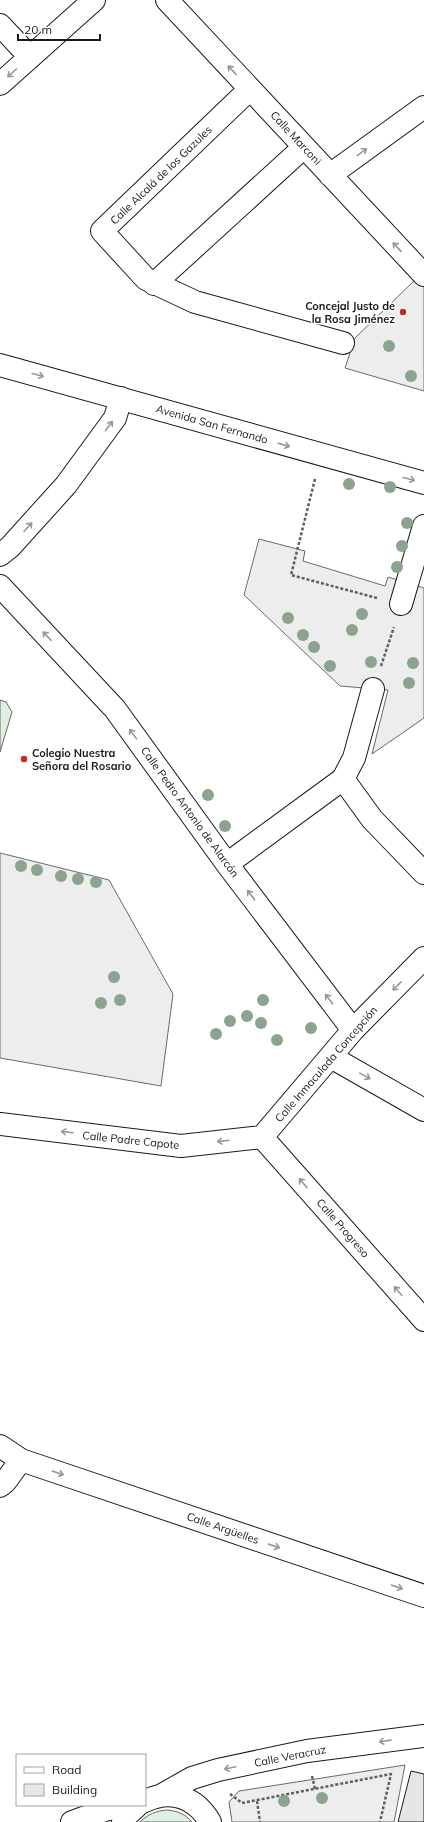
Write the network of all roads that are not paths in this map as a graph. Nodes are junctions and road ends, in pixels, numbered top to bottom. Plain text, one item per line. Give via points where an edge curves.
1 (94, 0) edge
2 (168, 0) edge
3 (0, 26) edge
4 (30, 57) junction
5 (0, 84) edge
6 (250, 89) junction
7 (424, 107) edge
8 (304, 147) junction
9 (330, 175) junction
10 (424, 275) edge
11 (161, 286) junction
12 (343, 343) dead end
13 (0, 365) edge
14 (121, 398) junction
15 (424, 483) edge
16 (424, 526) edge
17 (0, 554) edge
18 (0, 586) edge
19 (402, 604) road end
20 (373, 689) road end
21 (343, 779) junction
22 (227, 864) junction
23 (424, 873) edge
24 (424, 958) edge
25 (353, 1030) junction
26 (331, 1057) junction
27 (424, 1110) edge
28 (0, 1124) edge
29 (262, 1137) junction
30 (424, 1320) edge
31 (0, 1446) edge
32 (21, 1460) junction
33 (0, 1486) edge
34 (424, 1596) edge
35 (424, 1736) edge
36 (146, 1803) edge
37 (146, 1804) edge
38 (140, 1806) edge
39 (72, 1822) edge
40 (210, 1822) edge

1 - 4 street
6 -> 2 street, Calle Marconi
3 - 4 street
4 -> 5 street
6 - 8 street, Calle Marconi
6 - 11 street, Calle Alcalá de los Gazules via 102,231 146,279
9 -> 7 street
8 - 9 street, Calle Marconi
8 - 11 street
10 -> 9 street, Calle Marconi
11 - 12 street via 195,302
13 -> 14 street, Avenida San Fernando
14 -> 15 street, Avenida San Fernando
17 -> 14 street via 10,547 66,485 115,418
16 - 19 street
22 -> 18 street, Calle Pedro Antonio de Alarcón via 115,709
20 - 21 street via 354,758
21 - 22 street
21 - 23 street via 372,818
25 -> 22 street, Calle Pedro Antonio de Alarcón
24 -> 25 street, Calle Inmaculada Concepción
25 - 26 street, Calle Inmaculada Concepción
26 -> 27 street
26 - 29 street, Calle Inmaculada Concepción
29 -> 28 street, Calle Padre Capote via 181,1146
30 -> 29 street, Calle Progreso
31 - 32 street, Calle Argüelles
32 - 33 street
32 -> 34 street, Calle Argüelles
35 -> 36 street, Calle Veracruz via 307,1751 218,1770 192,1778
37 - 40 street via 175,1796 191,1801 203,1811
38 - 39 street, Calle Veracruz via 108,1809

